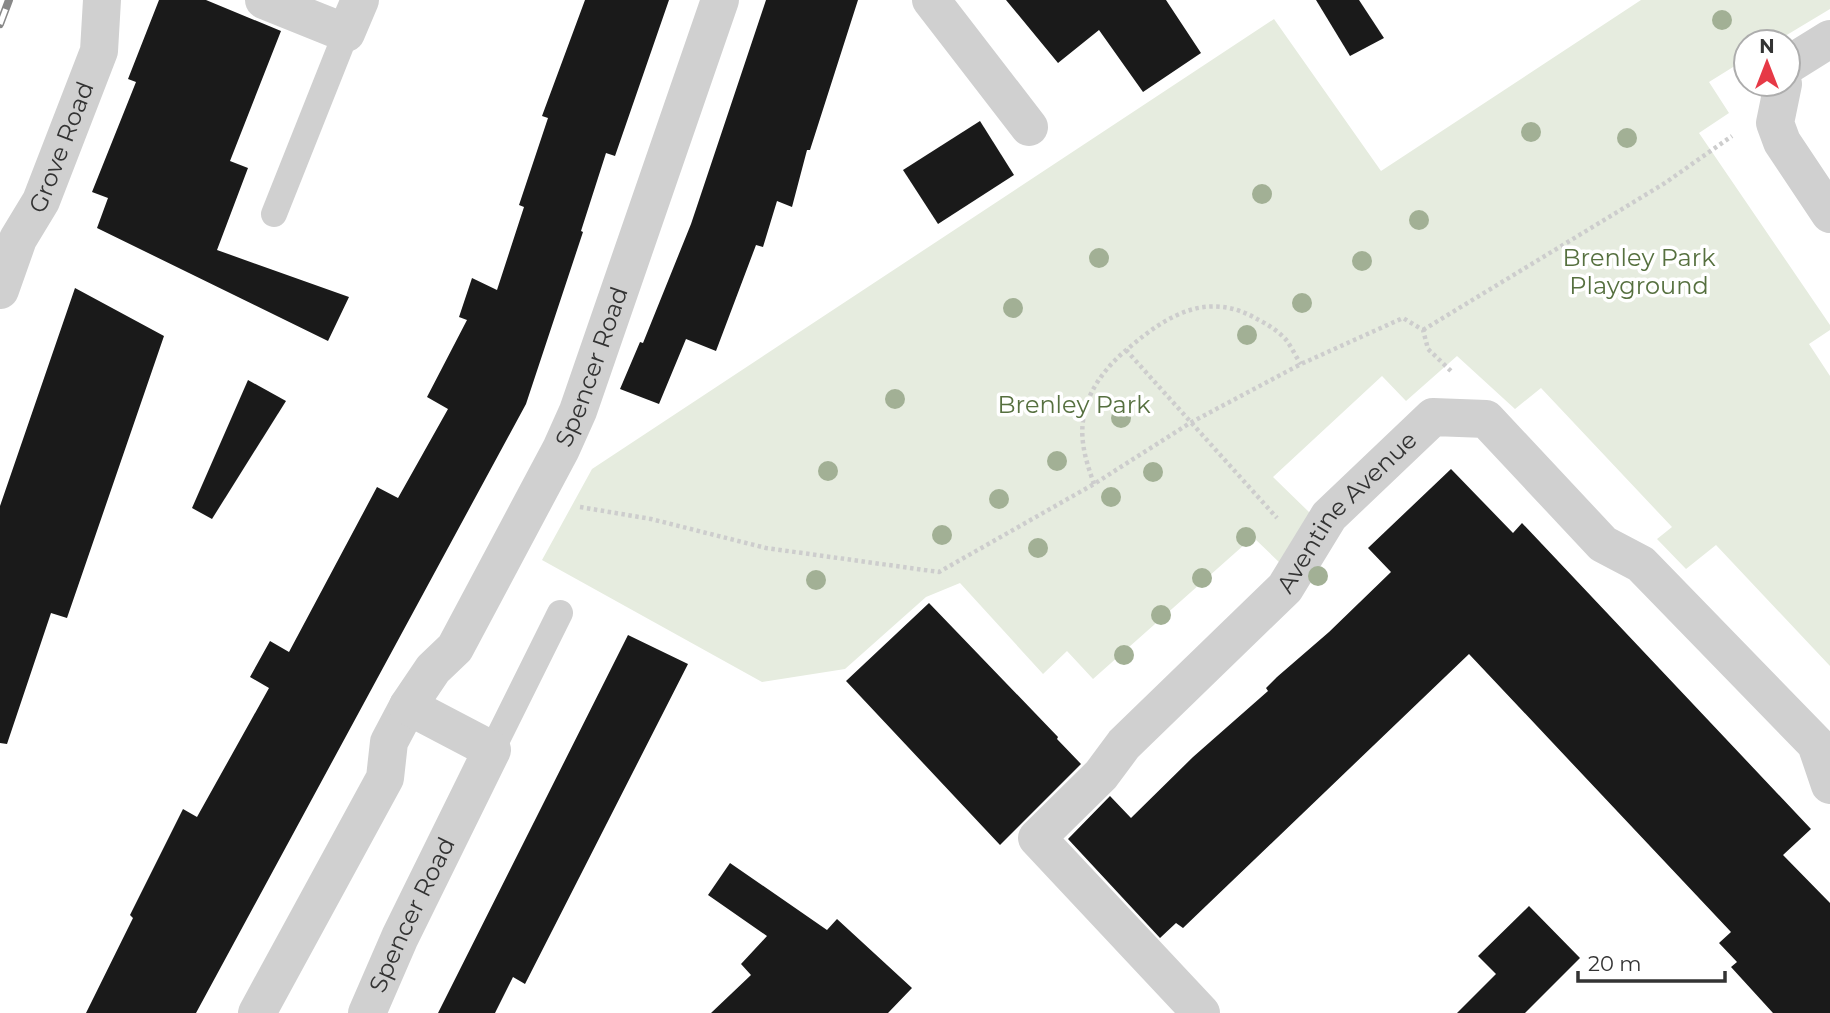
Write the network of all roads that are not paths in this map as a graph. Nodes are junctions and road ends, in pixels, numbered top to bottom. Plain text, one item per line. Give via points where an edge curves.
1 (102, 0) edge
2 (264, 0) edge
3 (720, 0) edge
4 (931, 0) edge
5 (353, 17) edge
6 (1830, 39) edge
7 (1802, 56) edge
8 (1780, 98) edge
9 (1029, 127) dead end
10 (274, 214) dead end
11 (1830, 214) edge
12 (0, 290) edge
13 (560, 613) dead end
14 (408, 706) junction
15 (492, 750) junction
16 (1830, 785) edge
17 (257, 1013) edge
18 (367, 1013) edge
19 (1201, 1013) edge

1 - 12 street, Grove Road via 99,51 41,201 18,239
2 - 5 street
3 - 14 street, Spencer Road via 593,370 561,449 455,648 433,669
4 - 9 street
5 - 10 lane
6 - 7 street
8 - 11 street via 1775,123 1782,142
13 - 15 lane
14 - 15 street
14 - 17 street, Spencer Road via 389,742 385,778
15 - 18 street, Spencer Road
16 - 19 street, Aventine Avenue via 1816,744 1640,564 1603,544 1486,419 1433,417 1329,516 1285,588 1124,744 1101,775 1037,838

